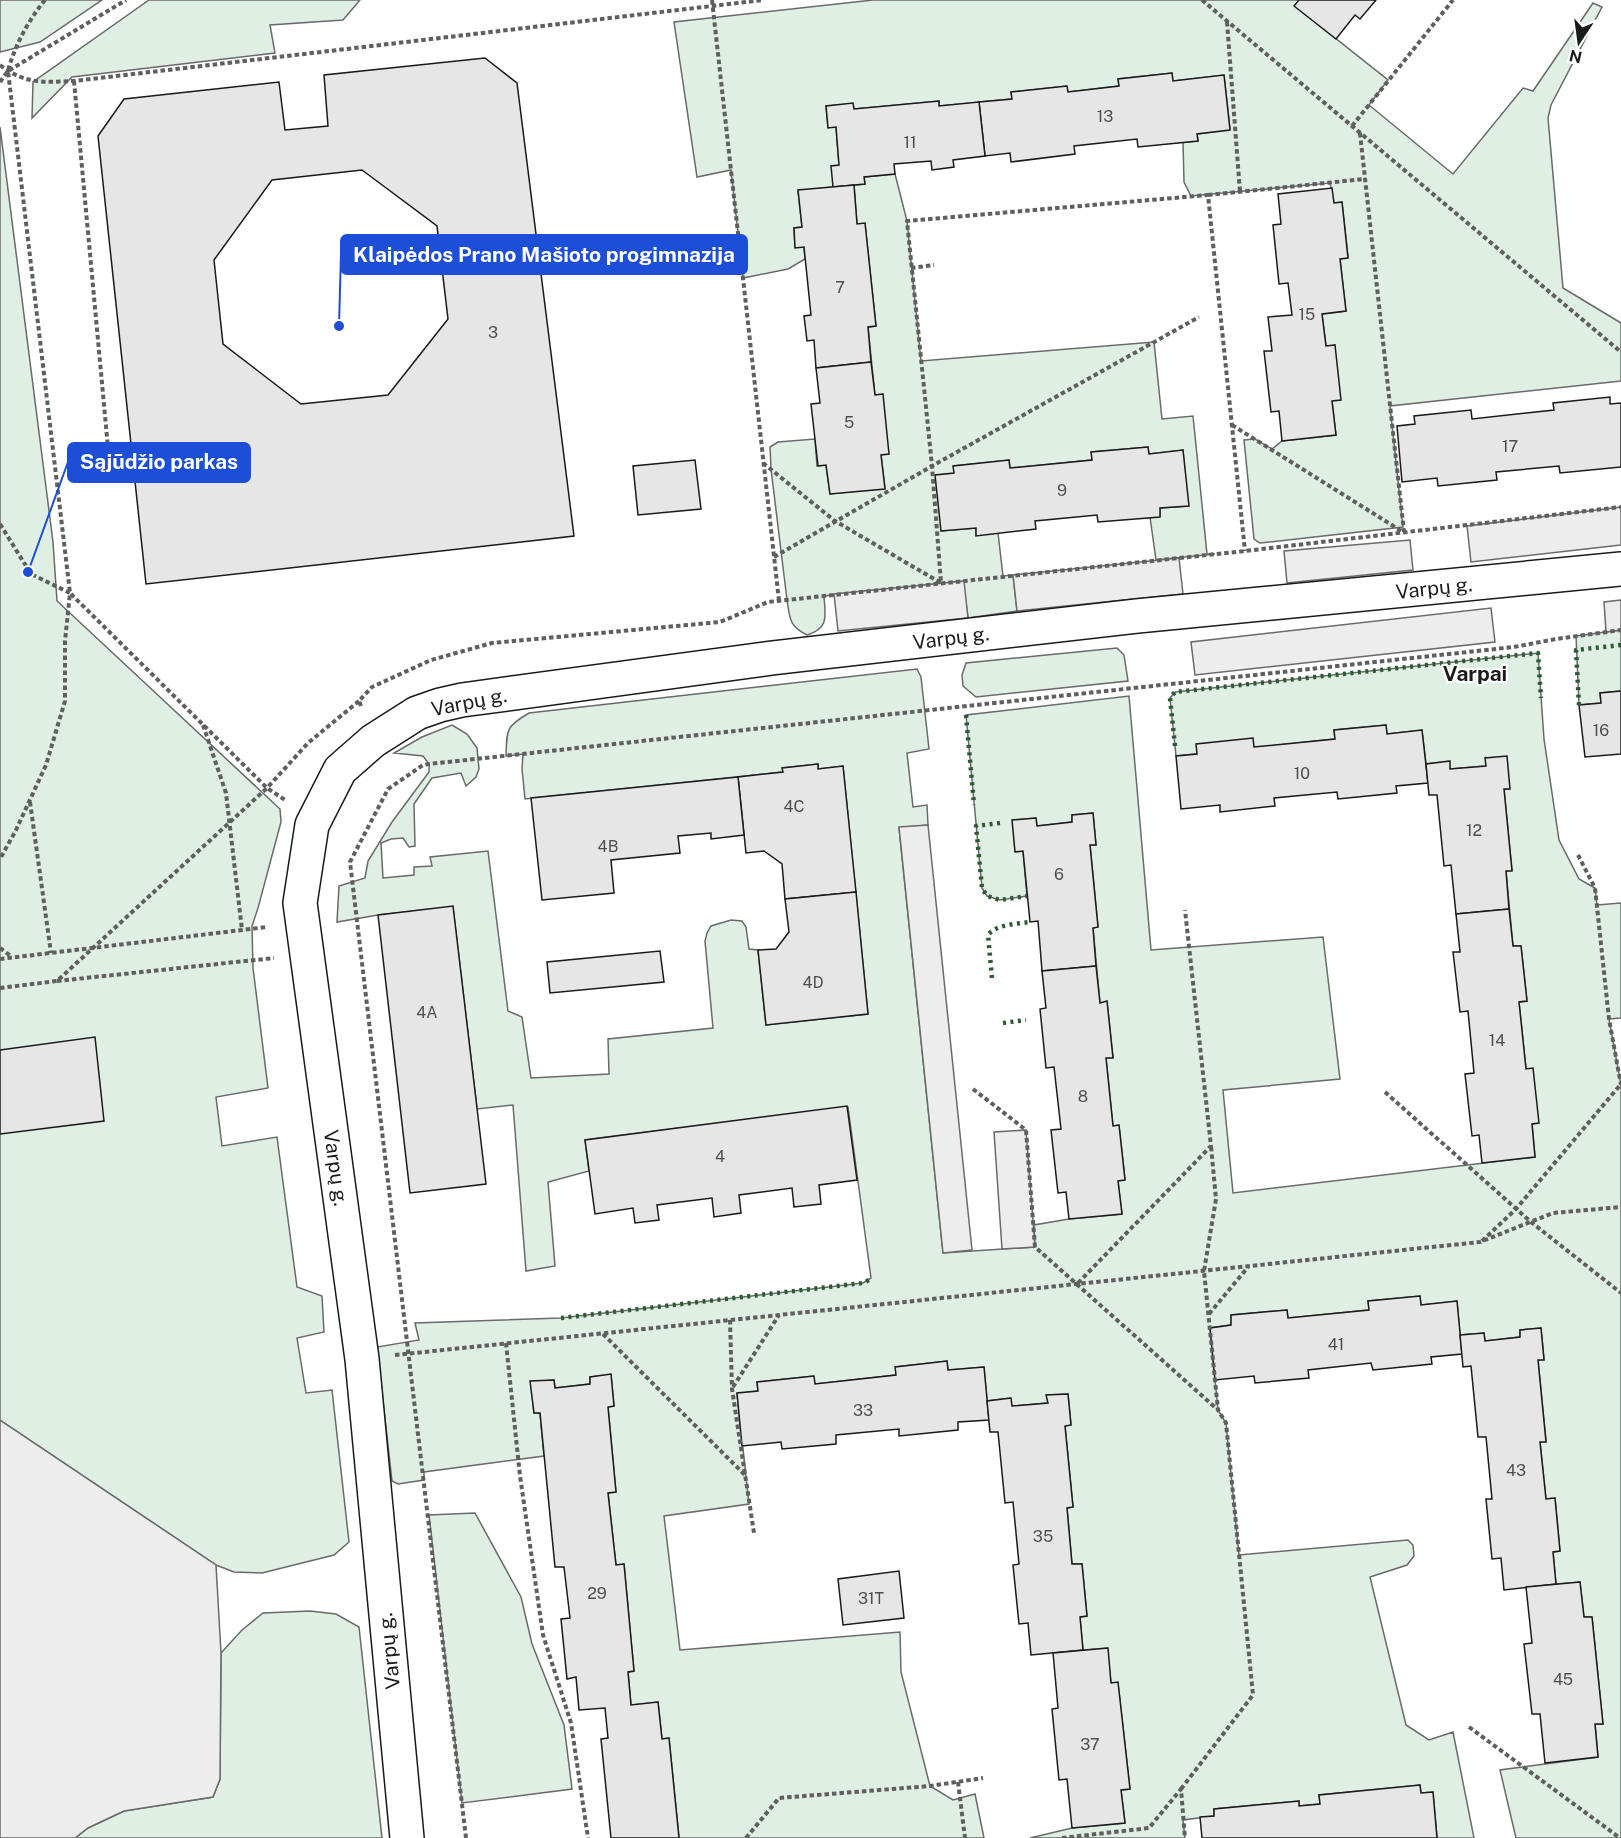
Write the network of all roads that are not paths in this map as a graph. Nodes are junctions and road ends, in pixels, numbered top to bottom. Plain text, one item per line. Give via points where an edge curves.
1 (1621, 569) edge
2 (407, 1838) edge

1 - 2 street, Varpų g. via 1137,616 772,658 462,700 417,713 373,741 340,770 312,825 300,903 362,1359

